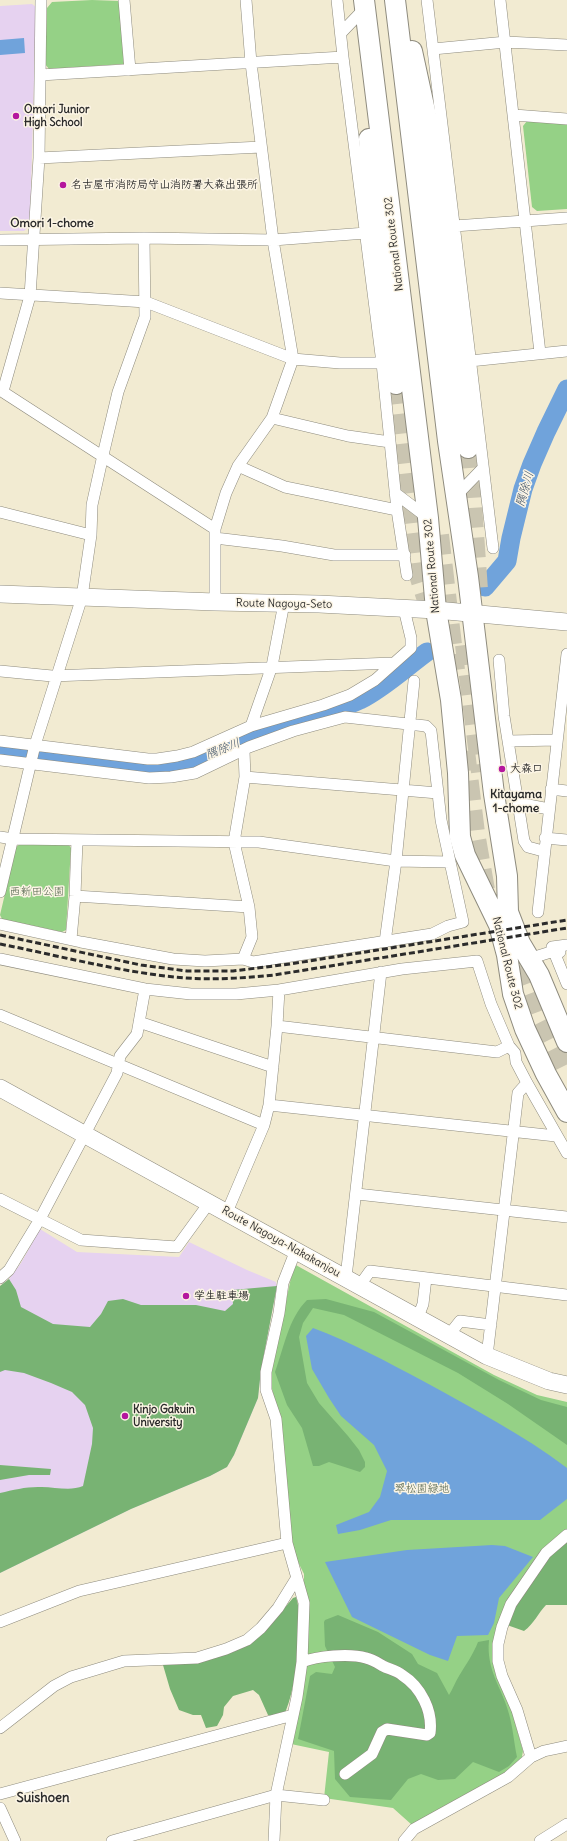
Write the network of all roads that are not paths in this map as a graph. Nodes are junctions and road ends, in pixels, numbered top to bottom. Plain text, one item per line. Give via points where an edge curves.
1 (42, 0) edge
2 (124, 0) edge
3 (246, 0) edge
4 (337, 0) edge
5 (395, 0) edge
6 (401, 0) edge
7 (427, 0) edge
8 (500, 0) edge
9 (364, 4) edge
10 (341, 33) junction
11 (506, 42) junction
12 (567, 45) edge
13 (433, 49) junction
14 (343, 57) junction
15 (251, 63) junction
16 (130, 70) junction
17 (40, 75) junction
18 (514, 115) junction
19 (567, 119) edge
20 (261, 147) junction
21 (39, 158) junction
22 (567, 218) edge
23 (526, 221) junction
24 (454, 226) junction
25 (366, 233) junction
26 (144, 238) junction
27 (0, 240) edge
28 (34, 240) junction
29 (273, 240) junction
30 (0, 293) edge
31 (30, 296) junction
32 (146, 302) junction
33 (567, 351) edge
34 (540, 353) junction
35 (293, 359) junction
36 (470, 361) junction
37 (382, 363) junction
38 (396, 384) tunnel mouth
39 (2, 391) edge
40 (272, 418) junction
41 (390, 442) junction
42 (468, 448) tunnel mouth
43 (103, 455) junction
44 (238, 466) junction
45 (483, 468) junction
46 (395, 493) junction
47 (456, 497) junction
48 (397, 510) junction
49 (0, 512) edge
50 (428, 518) junction
51 (215, 533) junction
52 (91, 535) junction
53 (492, 548) dead end
54 (405, 555) junction
55 (407, 575) dead end
56 (0, 594) edge
57 (82, 597) junction
58 (215, 602) junction
59 (284, 603) junction
60 (404, 609) junction
61 (436, 610) junction
62 (472, 614) junction
63 (567, 622) edge
64 (567, 654) edge
65 (499, 660) dead end
66 (393, 663) junction
67 (272, 666) junction
68 (0, 671) edge
69 (58, 676) junction
70 (414, 681) dead end
71 (484, 711) junction
72 (504, 716) junction
73 (563, 717) edge
74 (408, 724) junction
75 (251, 726) junction
76 (557, 740) junction
77 (0, 741) edge
78 (509, 741) junction
79 (35, 745) junction
80 (244, 751) junction
81 (0, 760) edge
82 (31, 764) junction
83 (246, 777) junction
84 (551, 789) junction
85 (402, 791) junction
86 (567, 791) edge
87 (438, 793) junction
88 (518, 803) junction
89 (549, 809) junction
90 (0, 837) edge
91 (546, 838) junction
92 (13, 839) junction
93 (77, 840) junction
94 (567, 840) edge
95 (234, 842) junction
96 (544, 851) junction
97 (396, 861) junction
98 (450, 862) junction
99 (0, 892) edge
100 (75, 896) junction
101 (249, 907) junction
102 (538, 912) dead end
103 (0, 924) edge
104 (71, 939) junction
105 (385, 942) junction
106 (560, 949) edge
107 (538, 956) dead end
108 (0, 959) edge
109 (243, 959) junction
110 (381, 972) junction
111 (567, 984) edge
112 (145, 989) junction
113 (279, 990) junction
114 (0, 1015) edge
115 (139, 1022) junction
116 (277, 1026) junction
117 (525, 1029) junction
118 (565, 1035) edge
119 (374, 1038) junction
120 (512, 1050) junction
121 (120, 1065) junction
122 (273, 1067) junction
123 (527, 1083) junction
124 (0, 1088) edge
125 (269, 1104) junction
126 (567, 1112) edge
127 (366, 1116) junction
128 (264, 1125) junction
129 (513, 1132) junction
130 (86, 1134) junction
131 (556, 1136) junction
132 (567, 1153) edge
133 (357, 1194) junction
134 (0, 1200) edge
135 (209, 1203) junction
136 (504, 1210) junction
137 (227, 1212) junction
138 (567, 1218) edge
139 (40, 1219) junction
140 (296, 1250) junction
141 (0, 1278) edge
142 (426, 1278) junction
143 (353, 1281) junction
144 (496, 1287) junction
145 (567, 1295) edge
146 (418, 1317) junction
147 (491, 1325) junction
148 (449, 1334) junction
149 (488, 1356) junction
150 (567, 1385) edge
151 (567, 1535) edge
152 (287, 1543) junction
153 (296, 1580) junction
154 (0, 1622) edge
155 (302, 1662) junction
156 (293, 1715) junction
157 (0, 1728) edge
158 (567, 1746) edge
159 (531, 1757) junction
160 (345, 1774) dead end
161 (0, 1794) edge
162 (276, 1795) junction
163 (324, 1800) dead end
164 (0, 1808) edge
165 (567, 1824) edge
166 (15, 1841) edge
167 (112, 1841) edge
168 (274, 1841) edge
169 (404, 1841) edge
170 (540, 1841) edge

1 - 17 street
2 - 16 street
3 - 15 street
4 - 10 street
5 - 47 highway, National Route 302
6 - 42 highway via 427,120
7 - 13 street
8 - 11 street
9 - 10 street
9 - 38 highway via 368,130 375,225
9 - 50 highway, National Route 302
10 - 14 street
11 - 12 street
11 - 13 street
11 - 18 street
13 - 24 street
14 - 15 street
14 - 25 street
15 - 16 street
15 - 20 street
16 - 17 street
17 - 21 street
18 - 19 street
18 - 23 street
20 - 21 street
20 - 29 street
21 - 28 street
22 - 23 street
23 - 24 street
23 - 34 street
24 - 36 street
25 - 29 street
25 - 37 street
26 - 28 street
26 - 29 street
26 - 32 street
27 - 28 street
28 - 31 street
29 - 35 street
30 - 31 street
31 - 32 street
31 - 39 street
32 - 35 street
32 - 43 street via 145,317 118,392
33 - 34 street
34 - 36 street
35 - 37 street
35 - 40 street
36 - 45 street
37 - 41 street
39 - 43 street
40 - 41 street via 348,436
40 - 44 street
41 - 46 street
43 - 51 street
43 - 52 street via 92,505
44 - 48 street via 285,487
44 - 51 street via 226,493
45 - 47 street
45 - 53 street
46 - 48 street
46 - 50 street
47 - 62 highway, National Route 302
48 - 54 street
49 - 52 street
50 - 61 highway, National Route 302
51 - 54 street via 334,555
51 - 58 street
52 - 57 street
54 - 55 street
56 - 57 main road, Route Nagoya-Seto
57 - 58 main road, Route Nagoya-Seto
57 - 69 street
58 - 59 main road, Route Nagoya-Seto
59 - 60 main road, Route Nagoya-Seto
59 - 67 street
60 - 61 main road, Route Nagoya-Seto
60 - 66 street via 411,638 410,648
61 - 62 main road, Route Nagoya-Seto
61 - 117 highway, National Route 302 via 454,728 460,837 465,855 499,925 513,994
62 - 63 main road, Route Nagoya-Seto
62 - 71 highway, National Route 302
64 - 73 street
65 - 72 street
66 - 67 street
66 - 75 street via 374,680 336,701
67 - 69 street
67 - 75 street
68 - 69 street
69 - 79 street
70 - 74 street
71 - 72 street
71 - 118 highway, National Route 302 via 507,876 508,912 520,943 539,975
72 - 78 street
73 - 76 street
74 - 80 street via 345,717 293,731
74 - 85 street
74 - 87 street via 426,726 431,731
75 - 79 street via 192,752 157,759
76 - 78 street
76 - 84 street
77 - 79 street
78 - 88 street
79 - 82 street
80 - 82 street via 195,772 172,777 149,778
80 - 83 street
81 - 82 street
82 - 92 street
83 - 85 street
83 - 95 street
84 - 86 street
84 - 89 street
85 - 87 street
85 - 97 street
87 - 98 street
88 - 89 street
88 - 96 street via 524,841 528,847
89 - 91 street
90 - 92 street
91 - 94 street
91 - 96 street
92 - 93 street
92 - 99 street
93 - 95 street
93 - 100 street
95 - 97 street via 259,842
95 - 101 street
96 - 102 street
97 - 98 street
97 - 105 street
98 - 105 street via 463,922 432,934
100 - 101 street
100 - 104 street
101 - 109 street via 252,937
103 - 104 street
104 - 109 street via 173,959
105 - 109 street via 253,962
106 - 107 street
106 - 111 street
108 - 112 street
110 - 113 street
110 - 119 street
110 - 120 street via 476,961 491,1004
112 - 113 street via 191,994 236,994
112 - 115 street
113 - 116 street
114 - 121 street
115 - 121 street via 136,1034 120,1056
115 - 122 street
116 - 119 street
116 - 122 street
117 - 120 street
117 - 126 highway, National Route 302
119 - 120 street via 497,1052
119 - 127 street
120 - 123 street
121 - 128 street
121 - 130 street
122 - 125 street
123 - 129 street via 518,1093
123 - 131 street
124 - 130 main road, Route Nagoya-Nakakanjou
125 - 127 street
125 - 128 street
127 - 129 street
127 - 133 street
128 - 137 street
129 - 131 street
129 - 136 street
130 - 135 main road, Route Nagoya-Nakakanjou
130 - 139 street
131 - 132 street
133 - 136 street
133 - 143 street
134 - 139 street
135 - 137 main road, Route Nagoya-Nakakanjou
135 - 139 street via 177,1247 81,1240
136 - 138 street
136 - 144 street
137 - 140 main road, Route Nagoya-Nakakanjou
139 - 141 street via 9,1270
140 - 143 main road, Route Nagoya-Nakakanjou
140 - 152 street via 283,1283 266,1372 266,1390 276,1418
142 - 143 street via 370,1271
142 - 144 street
142 - 146 street via 423,1304
143 - 146 main road, Route Nagoya-Nakakanjou
144 - 145 street
144 - 147 street
146 - 148 main road, Route Nagoya-Nakakanjou
147 - 148 street via 460,1321
147 - 149 street
148 - 149 main road, Route Nagoya-Nakakanjou
149 - 150 main road, Route Nagoya-Nakakanjou via 549,1381
151 - 159 street via 546,1553 511,1604 498,1644 498,1661 502,1676 518,1710
152 - 153 street
152 - 154 street via 79,1590
153 - 155 street via 304,1603
153 - 157 street via 278,1608 247,1640 226,1650 197,1658 124,1661 71,1677 54,1686
155 - 156 street
155 - 160 street via 312,1658 366,1658 402,1674 418,1688 428,1711 430,1733 427,1735 387,1730 382,1732 372,1754
156 - 161 street
156 - 162 street
158 - 159 street
159 - 169 street via 508,1777 414,1829
162 - 163 street
162 - 167 street
162 - 168 street
164 - 166 street
165 - 170 street

